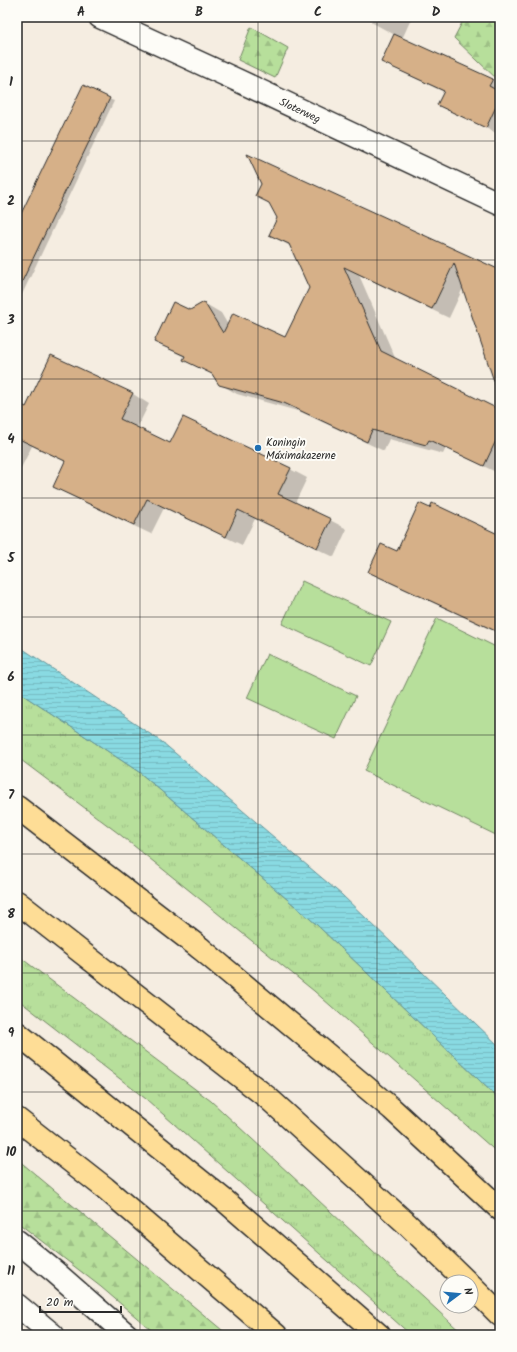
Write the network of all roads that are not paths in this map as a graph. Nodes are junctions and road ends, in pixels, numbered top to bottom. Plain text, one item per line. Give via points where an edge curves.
1 (100, 17) edge
2 (500, 204) edge
3 (17, 806) edge
4 (17, 902) edge
5 (17, 1033) edge
6 (17, 1119) edge
7 (500, 1209) edge
8 (17, 1241) edge
9 (459, 1274) edge
10 (479, 1294) edge
11 (17, 1305) edge
12 (500, 1315) edge
13 (53, 1335) edge
14 (127, 1335) edge
15 (276, 1335) edge
16 (378, 1335) edge

1 - 2 street, Sloterweg
3 - 7 highway via 200,948 392,1109
4 - 9 highway via 268,1098
5 - 16 highway via 224,1200
6 - 15 highway via 105,1188
8 - 14 street
10 - 12 highway
11 - 13 street

